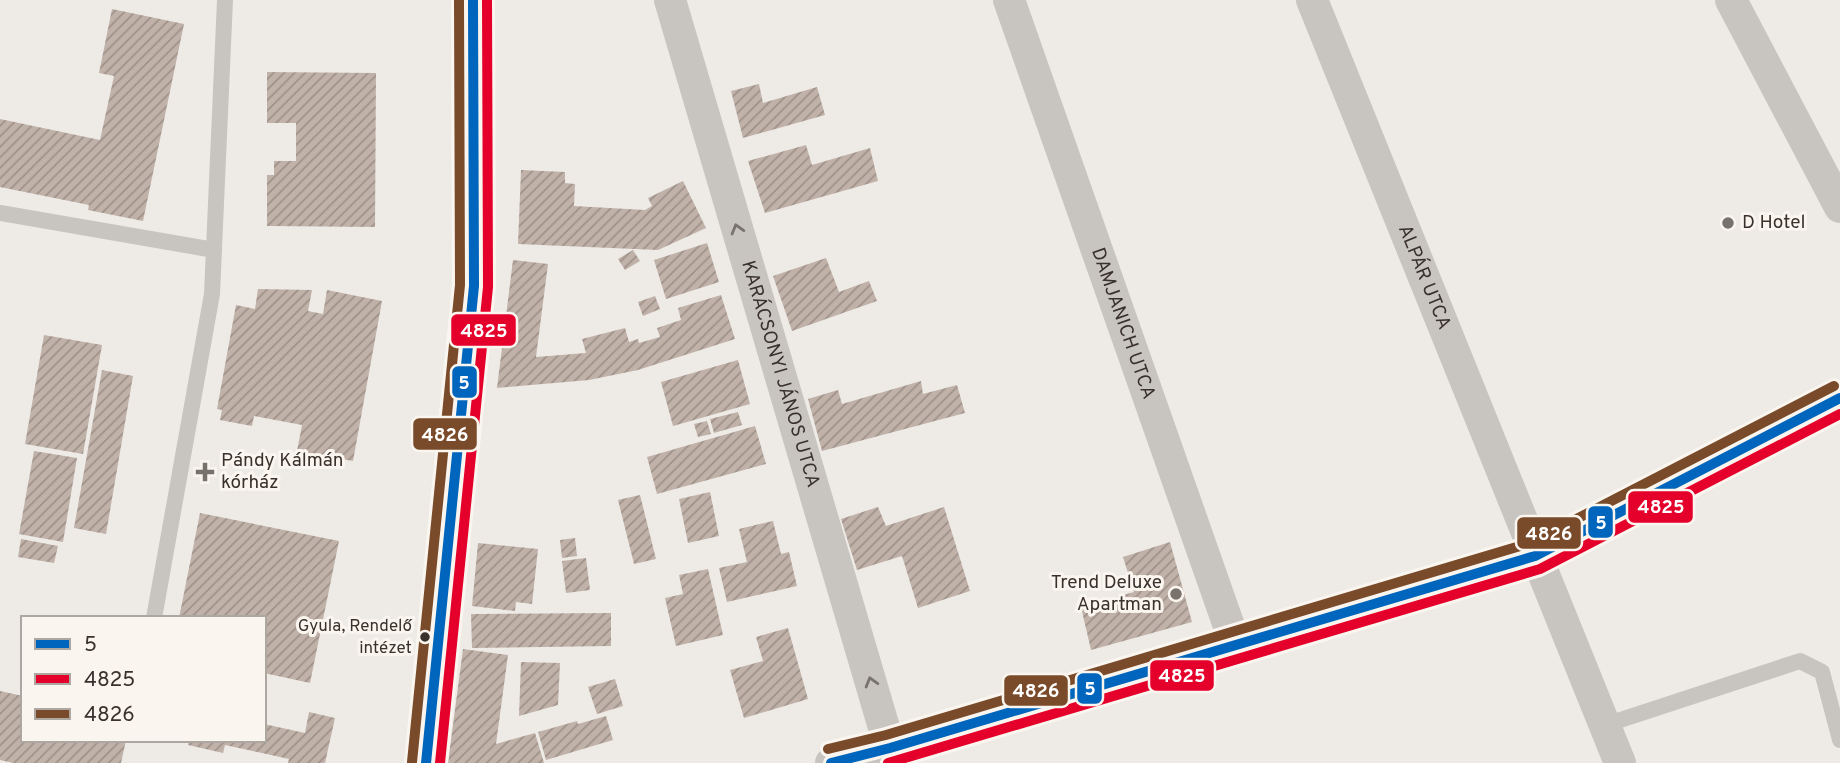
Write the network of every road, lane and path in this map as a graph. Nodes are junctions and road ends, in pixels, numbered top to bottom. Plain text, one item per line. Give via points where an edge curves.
1 (225, 0) edge
2 (473, 0) edge
3 (670, 0) edge
4 (1009, 0) edge
5 (1312, 0) edge
6 (1731, 0) edge
7 (1840, 207) edge
8 (0, 213) edge
9 (214, 250) junction
10 (1840, 398) edge
11 (1535, 556) junction
12 (154, 616) edge
13 (1236, 646) junction
14 (1605, 725) junction
15 (1840, 740) edge
16 (892, 755) edge
17 (426, 763) edge
18 (831, 763) edge
19 (1620, 763) edge

1 - 9 lane
2 - 17 street via 474,286
16 -> 3 street, KARÁCSONYI JÁNOS UTCA
4 - 13 street, DAMJANICH UTCA
5 - 11 street, ALPÁR UTCA
6 - 7 street
8 - 9 lane
9 - 12 lane via 212,294
10 - 11 street
11 - 13 street
11 - 14 street, ALPÁR UTCA
13 - 16 street
14 - 15 lane via 1800,661 1822,672
14 - 19 street, ALPÁR UTCA
16 - 18 street

